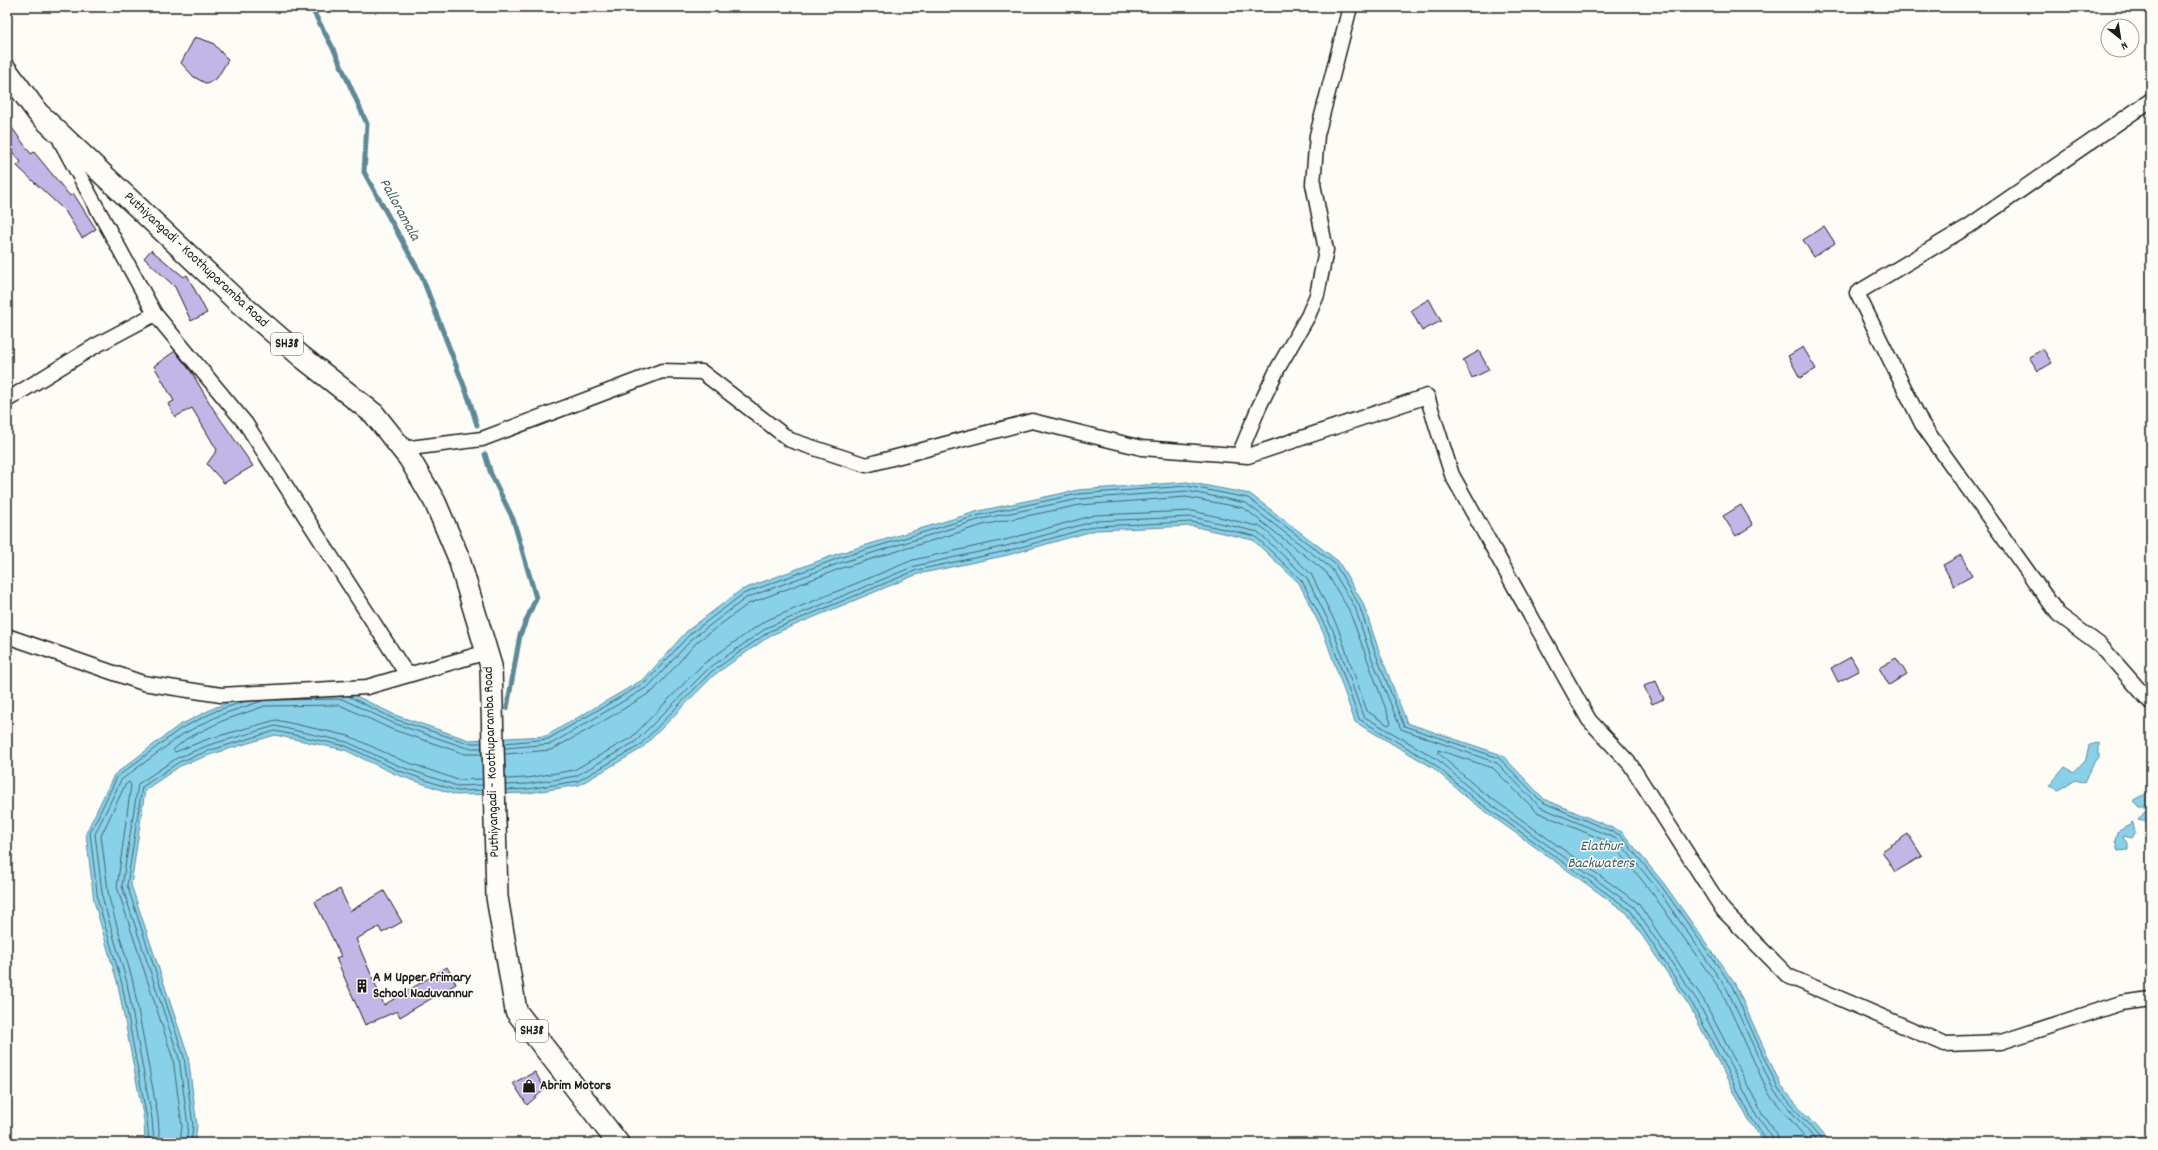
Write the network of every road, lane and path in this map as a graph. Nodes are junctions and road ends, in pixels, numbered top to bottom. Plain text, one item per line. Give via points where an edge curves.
1 (1350, 7) edge
2 (7, 71) edge
3 (2151, 100) edge
4 (53, 127) junction
5 (155, 314) junction
6 (7, 400) edge
7 (402, 449) junction
8 (1239, 455) junction
9 (7, 636) edge
10 (489, 659) junction
11 (409, 675) junction
12 (2151, 703) edge
13 (2151, 998) edge
14 (618, 1143) edge

1 - 8 street via 1317,135 1313,184 1326,250 1317,295 1278,368
2 - 4 main road, Puthiyangadi - Koothuparamba Road / SH38 via 38,113
3 - 12 street via 1969,226 1857,293 1922,424 2026,570 2058,614 2100,646
4 - 5 street
4 - 7 main road, Puthiyangadi - Koothuparamba Road / SH38 via 236,300 374,414
5 - 6 street via 95,346
5 - 11 street via 246,424
7 - 8 street via 482,440 662,370 702,372 790,440 866,465 1032,421 1142,448
7 - 10 main road, Puthiyangadi - Koothuparamba Road / SH38 via 435,502 458,556
8 - 13 street via 1248,456 1427,396 1452,475 1589,720 1630,764 1723,910 1788,976 1946,1044 2002,1042 2121,1003
9 - 11 street via 143,683 221,695 367,687
10 - 11 street
10 - 14 main road, Puthiyangadi - Koothuparamba Road / SH38 via 497,897 516,1011

